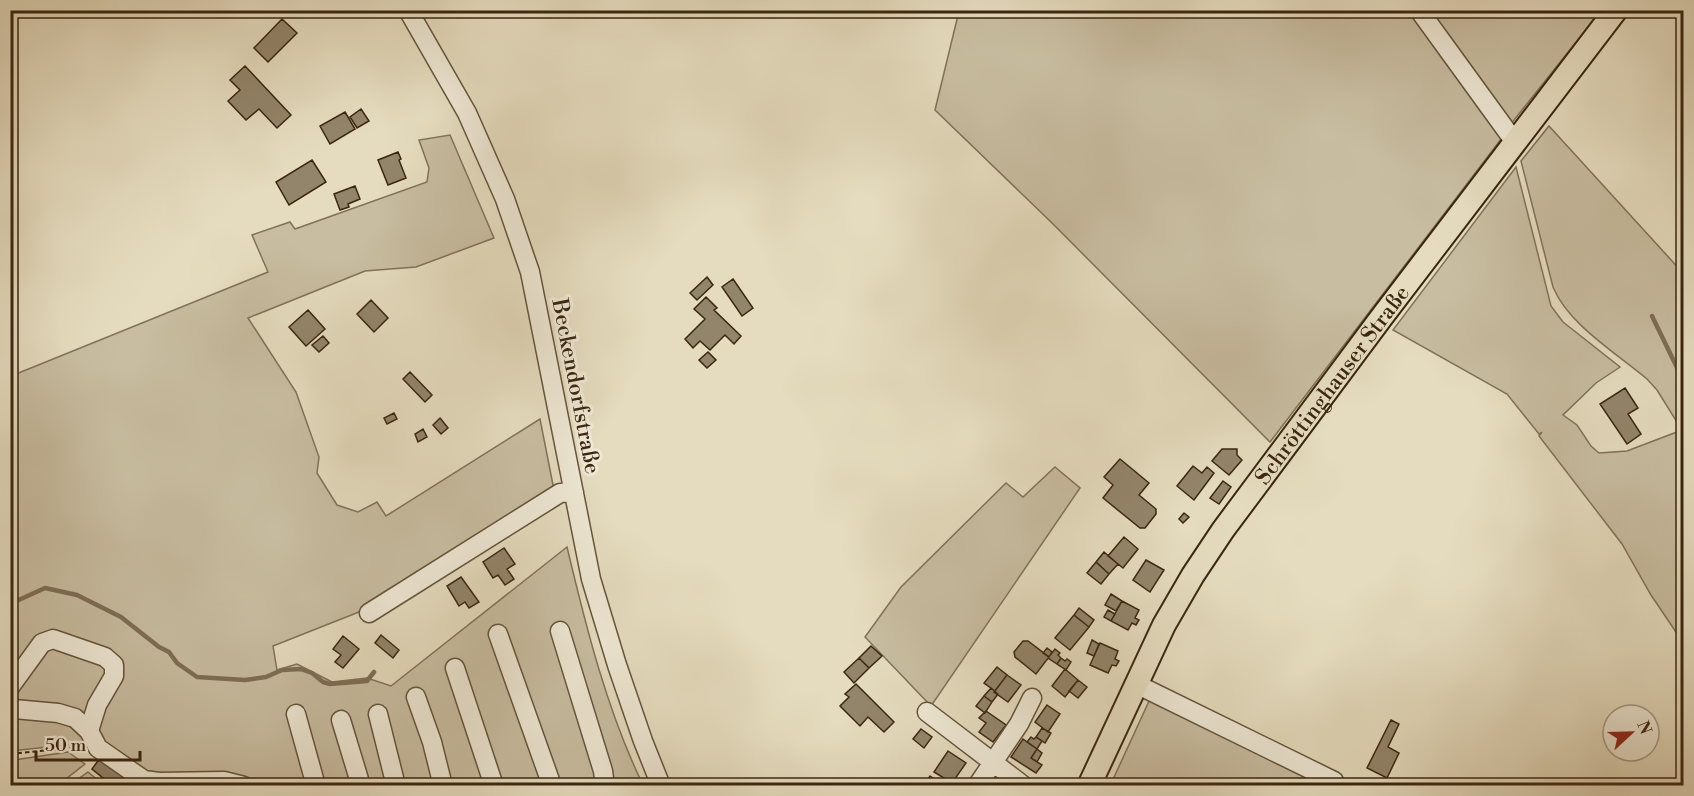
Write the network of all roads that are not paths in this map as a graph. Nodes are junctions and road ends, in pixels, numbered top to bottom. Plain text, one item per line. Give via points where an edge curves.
1 (408, 10) edge
2 (1419, 10) edge
3 (1616, 10) edge
4 (1517, 141) junction
5 (574, 492) junction
6 (369, 613) dead end
7 (560, 631) dead end
8 (498, 634) dead end
9 (455, 668) dead end
10 (1136, 684) junction
11 (10, 687) edge
12 (417, 697) dead end
13 (1032, 698) dead end
14 (10, 705) edge
15 (927, 712) dead end
16 (296, 714) dead end
17 (378, 714) dead end
18 (341, 720) dead end
19 (90, 731) junction
20 (993, 762) junction
21 (1334, 781) dead end
22 (244, 786) edge
23 (316, 786) edge
24 (361, 786) edge
25 (396, 786) edge
26 (443, 786) edge
27 (494, 786) edge
28 (552, 786) edge
29 (605, 786) edge
30 (661, 786) edge
31 (977, 786) edge
32 (1024, 786) edge
33 (1089, 786) edge

1 - 5 street, Beckendorfstraße via 467,113 505,199 530,272
2 - 4 street
3 - 4 main road, Schröttinghauser Straße
4 - 10 main road, Schröttinghauser Straße via 1223,530 1181,595
5 - 6 street via 560,494
5 - 30 street, Beckendorfstraße via 591,579
7 - 29 street
8 - 28 street
9 - 27 street
10 - 21 street
10 - 33 main road, Schröttinghauser Straße
11 - 19 street via 42,643 53,639 105,657 114,665 114,676 97,705
12 - 26 street
13 - 20 street
14 - 19 street via 14,709 75,718
15 - 20 street
16 - 23 street
17 - 25 street
18 - 24 street
19 - 22 street via 98,748 144,780 224,781
20 - 31 street
20 - 32 street

